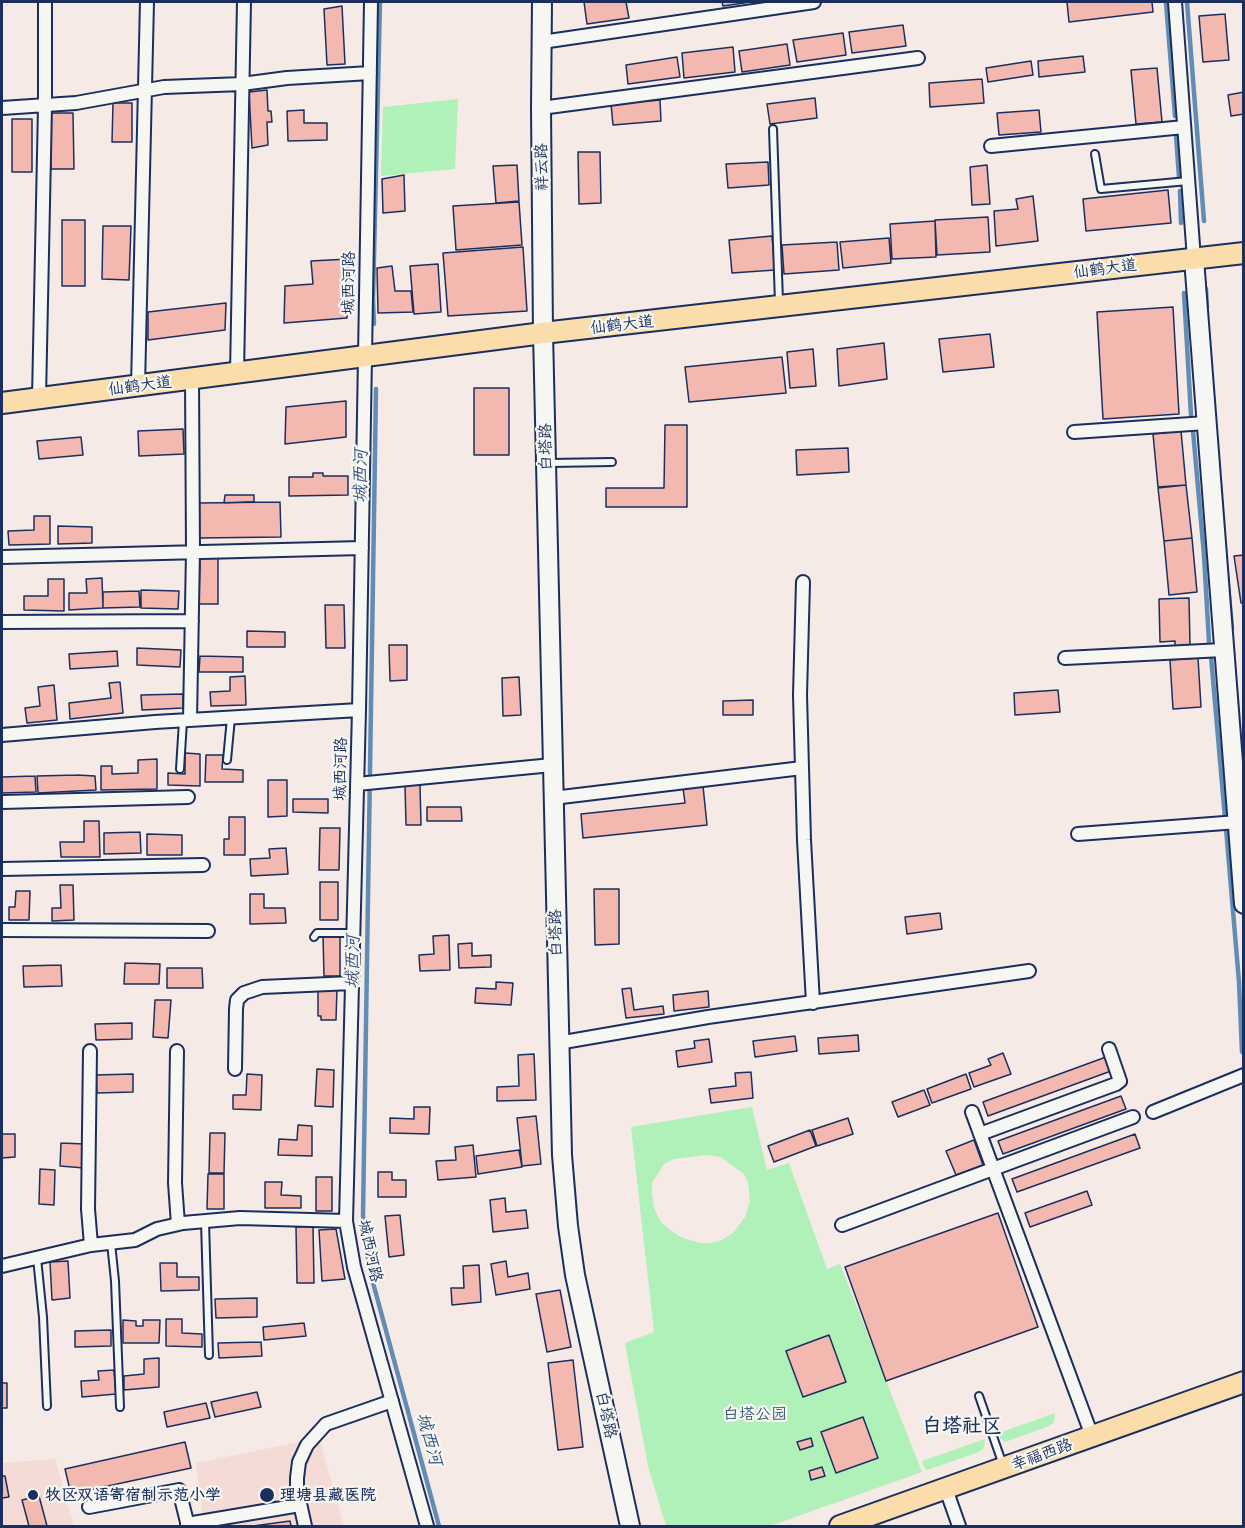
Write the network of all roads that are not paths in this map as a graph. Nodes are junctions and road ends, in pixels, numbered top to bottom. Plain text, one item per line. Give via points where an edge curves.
1 (45, 2) edge
2 (147, 2) edge
3 (244, 2) edge
4 (371, 2) edge
5 (542, 2) edge
6 (814, 2) edge
7 (1175, 2) edge
8 (542, 42) junction
9 (918, 58) dead end
10 (370, 73) junction
11 (243, 84) junction
12 (145, 91) junction
13 (45, 106) junction
14 (2, 108) edge
15 (541, 108) junction
16 (1184, 127) junction
17 (773, 129) dead end
18 (991, 146) dead end
19 (1095, 154) dead end
20 (1188, 182) junction
21 (1244, 253) edge
22 (1194, 259) junction
23 (779, 308) junction
24 (543, 333) junction
25 (364, 357) junction
26 (237, 373) junction
27 (192, 379) junction
28 (138, 386) junction
29 (39, 398) junction
30 (2, 403) edge
31 (1206, 423) junction
32 (1074, 432) dead end
33 (612, 462) dead end
34 (546, 463) junction
35 (362, 548) junction
36 (193, 551) junction
37 (2, 557) edge
38 (803, 582) dead end
39 (192, 621) junction
40 (2, 622) edge
41 (1222, 650) junction
42 (1065, 658) dead end
43 (359, 710) junction
44 (231, 717) junction
45 (186, 720) junction
46 (2, 735) edge
47 (227, 760) dead end
48 (552, 765) junction
49 (802, 768) junction
50 (180, 769) dead end
51 (367, 783) junction
52 (188, 797) dead end
53 (553, 798) junction
54 (2, 802) edge
55 (1240, 833) edge
56 (1078, 834) dead end
57 (203, 865) dead end
58 (2, 869) edge
59 (1244, 904) edge
60 (2, 930) edge
61 (208, 931) dead end
62 (354, 933) junction
63 (314, 937) dead end
64 (1029, 971) dead end
65 (352, 983) junction
66 (813, 1003) junction
67 (558, 1042) junction
68 (1109, 1050) dead end
69 (90, 1051) dead end
70 (177, 1051) dead end
71 (235, 1069) dead end
72 (1244, 1075) edge
73 (972, 1112) dead end
74 (1153, 1112) dead end
75 (1133, 1117) dead end
76 (980, 1134) junction
77 (993, 1168) junction
78 (346, 1221) junction
79 (205, 1222) junction
80 (178, 1224) junction
81 (842, 1225) dead end
82 (111, 1242) junction
83 (91, 1245) junction
84 (37, 1257) junction
85 (2, 1266) edge
86 (209, 1355) dead end
87 (1244, 1382) edge
88 (979, 1396) dead end
89 (392, 1401) junction
90 (47, 1406) dead end
91 (120, 1407) dead end
92 (1092, 1436) junction
93 (1004, 1469) junction
94 (946, 1489) junction
95 (300, 1505) junction
96 (89, 1507) dead end
97 (188, 1525) edge
98 (305, 1527) edge
99 (427, 1527) edge
100 (630, 1527) edge
101 (840, 1527) edge
102 (959, 1527) edge

1 - 13 street
2 - 12 street
3 - 11 street
4 - 10 street, 城西河路
5 - 8 street, 祥云路
6 - 8 street
7 - 16 street
8 - 15 street, 祥云路
9 - 15 street
10 - 11 street
10 - 25 street, 城西河路
11 - 12 street
11 - 26 street
12 - 13 street
12 - 28 street
13 - 14 street
13 - 29 street
15 - 24 street, 祥云路
16 - 18 street
16 - 20 street
17 - 23 lane
19 - 20 lane via 1101,189
20 - 22 street
21 - 22 main road, 仙鹤大道
22 - 23 main road, 仙鹤大道
22 - 31 street
23 - 24 main road, 仙鹤大道
24 - 25 main road, 仙鹤大道
24 - 34 street, 白塔路
25 - 26 main road, 仙鹤大道
25 - 35 street, 城西河路
26 - 27 main road, 仙鹤大道
27 - 28 main road, 仙鹤大道
27 - 36 street
28 - 29 main road, 仙鹤大道
29 - 30 main road, 仙鹤大道
31 - 32 street
31 - 41 street
33 - 34 lane
34 - 48 street, 白塔路
35 - 36 street
35 - 43 street, 城西河路
36 - 37 street
36 - 39 street
38 - 49 street
39 - 40 street
39 - 45 street
41 - 42 street
41 - 55 street
43 - 44 street
43 - 51 street, 城西河路
44 - 45 street
44 - 47 lane
45 - 46 street
45 - 50 lane
48 - 51 street
48 - 53 street, 白塔路
49 - 53 street
49 - 66 street
51 - 62 street, 城西河路
52 - 54 street
53 - 67 street, 白塔路
55 - 56 street
55 - 59 street
57 - 58 street
60 - 61 street
62 - 63 lane via 317,933
62 - 65 street, 城西河路
64 - 66 street
65 - 71 street via 262,987 244,993 236,1008
65 - 78 street, 城西河路
66 - 67 street
67 - 100 street, 白塔路 via 569,1236
68 - 76 street via 1120,1081 1116,1084
69 - 83 street
70 - 80 street
72 - 74 street
73 - 76 street
75 - 77 street
76 - 77 street
77 - 81 street
77 - 92 street
78 - 79 street via 240,1218
78 - 89 street, 城西河路 via 354,1267
79 - 80 street
79 - 86 lane
80 - 82 street via 135,1240
82 - 83 street
82 - 91 lane
83 - 84 street
84 - 85 street
84 - 90 lane
87 - 92 main road, 幸福西路
88 - 93 lane
89 - 95 street via 326,1424 307,1445 297,1478
89 - 99 street, 城西河路
92 - 93 main road, 幸福西路
93 - 94 main road, 幸福西路
94 - 101 main road, 幸福西路
94 - 102 street
95 - 97 street
95 - 98 street
96 - 97 street via 179,1490

